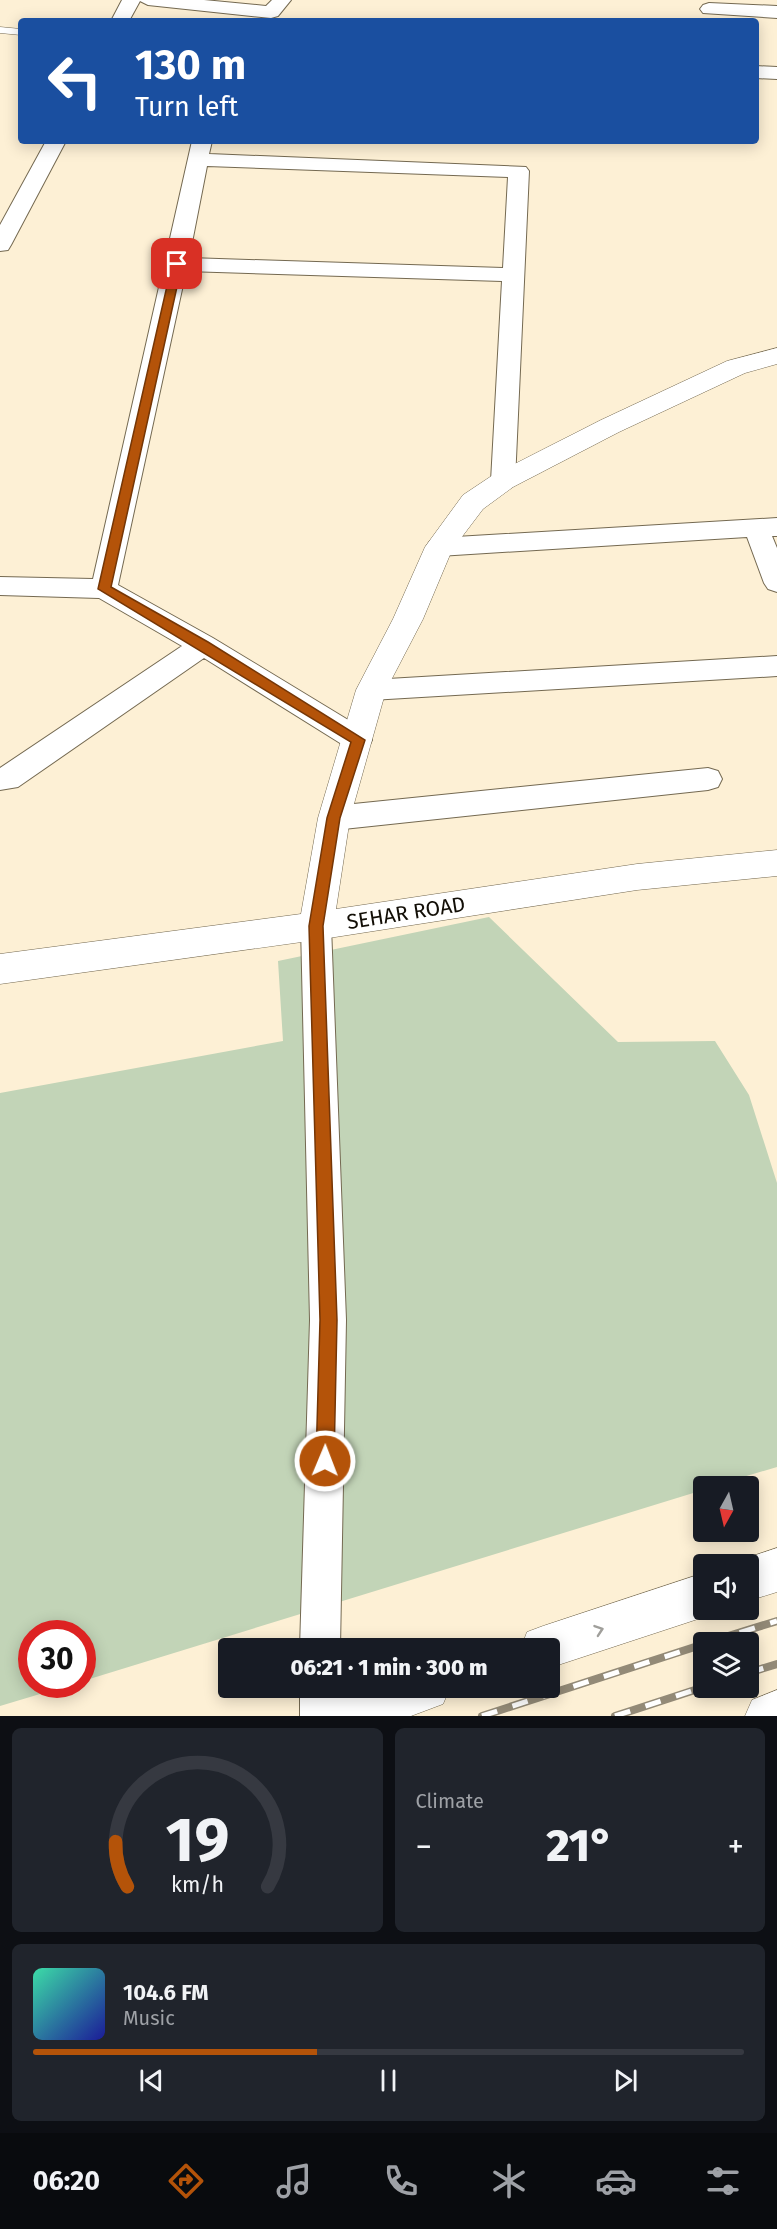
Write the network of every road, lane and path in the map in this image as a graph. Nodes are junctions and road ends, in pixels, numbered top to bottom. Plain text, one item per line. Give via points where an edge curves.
1 (131, 0) edge
2 (148, 0) edge
3 (282, 0) edge
4 (709, 9) dead end
5 (777, 12) edge
6 (243, 15) edge
7 (122, 18) edge
8 (0, 30) edge
9 (18, 32) edge
10 (759, 72) edge
11 (777, 73) edge
12 (54, 144) edge
13 (199, 150) edge
14 (7, 219) edge
15 (0, 245) edge
16 (177, 264) junction
17 (513, 275) junction
18 (777, 356) edge
19 (503, 480) junction
20 (767, 528) edge
21 (438, 547) junction
22 (777, 583) edge
23 (0, 586) edge
24 (104, 589) junction
25 (203, 645) junction
26 (777, 666) edge
27 (371, 690) junction
28 (358, 740) junction
29 (0, 779) edge
30 (708, 779) dead end
31 (333, 818) junction
32 (777, 863) edge
33 (316, 926) junction
34 (0, 969) edge
35 (777, 1570) edge
36 (759, 1576) edge
37 (693, 1599) edge
38 (320, 1638) edge
39 (560, 1642) edge
40 (321, 1698) edge
41 (398, 1698) edge
42 (777, 1713) edge
43 (321, 1716) edge
44 (343, 1716) edge
45 (768, 1716) edge

1 - 7 street
2 - 6 street
3 - 6 street via 272,12
4 - 5 street
8 - 9 lane
10 - 11 street
12 - 14 street
13 - 16 street
13 - 17 street via 519,171
14 - 15 street
16 - 17 street
16 - 24 street
17 - 19 street
18 - 19 street via 736,367
19 - 21 street via 473,502
20 - 21 street
20 - 22 street
21 - 27 street via 408,619
23 - 24 street
24 - 25 street
25 - 28 street
25 - 29 street via 8,779
26 - 27 street
27 - 28 street
28 - 31 street
30 - 31 street
31 - 33 street
32 - 33 street, SEHAR ROAD via 637,877
33 - 34 street, SEHAR ROAD
33 - 38 street via 328,1320
35 - 36 street
39 -> 37 street
40 - 43 street
41 - 44 street
42 - 45 street

